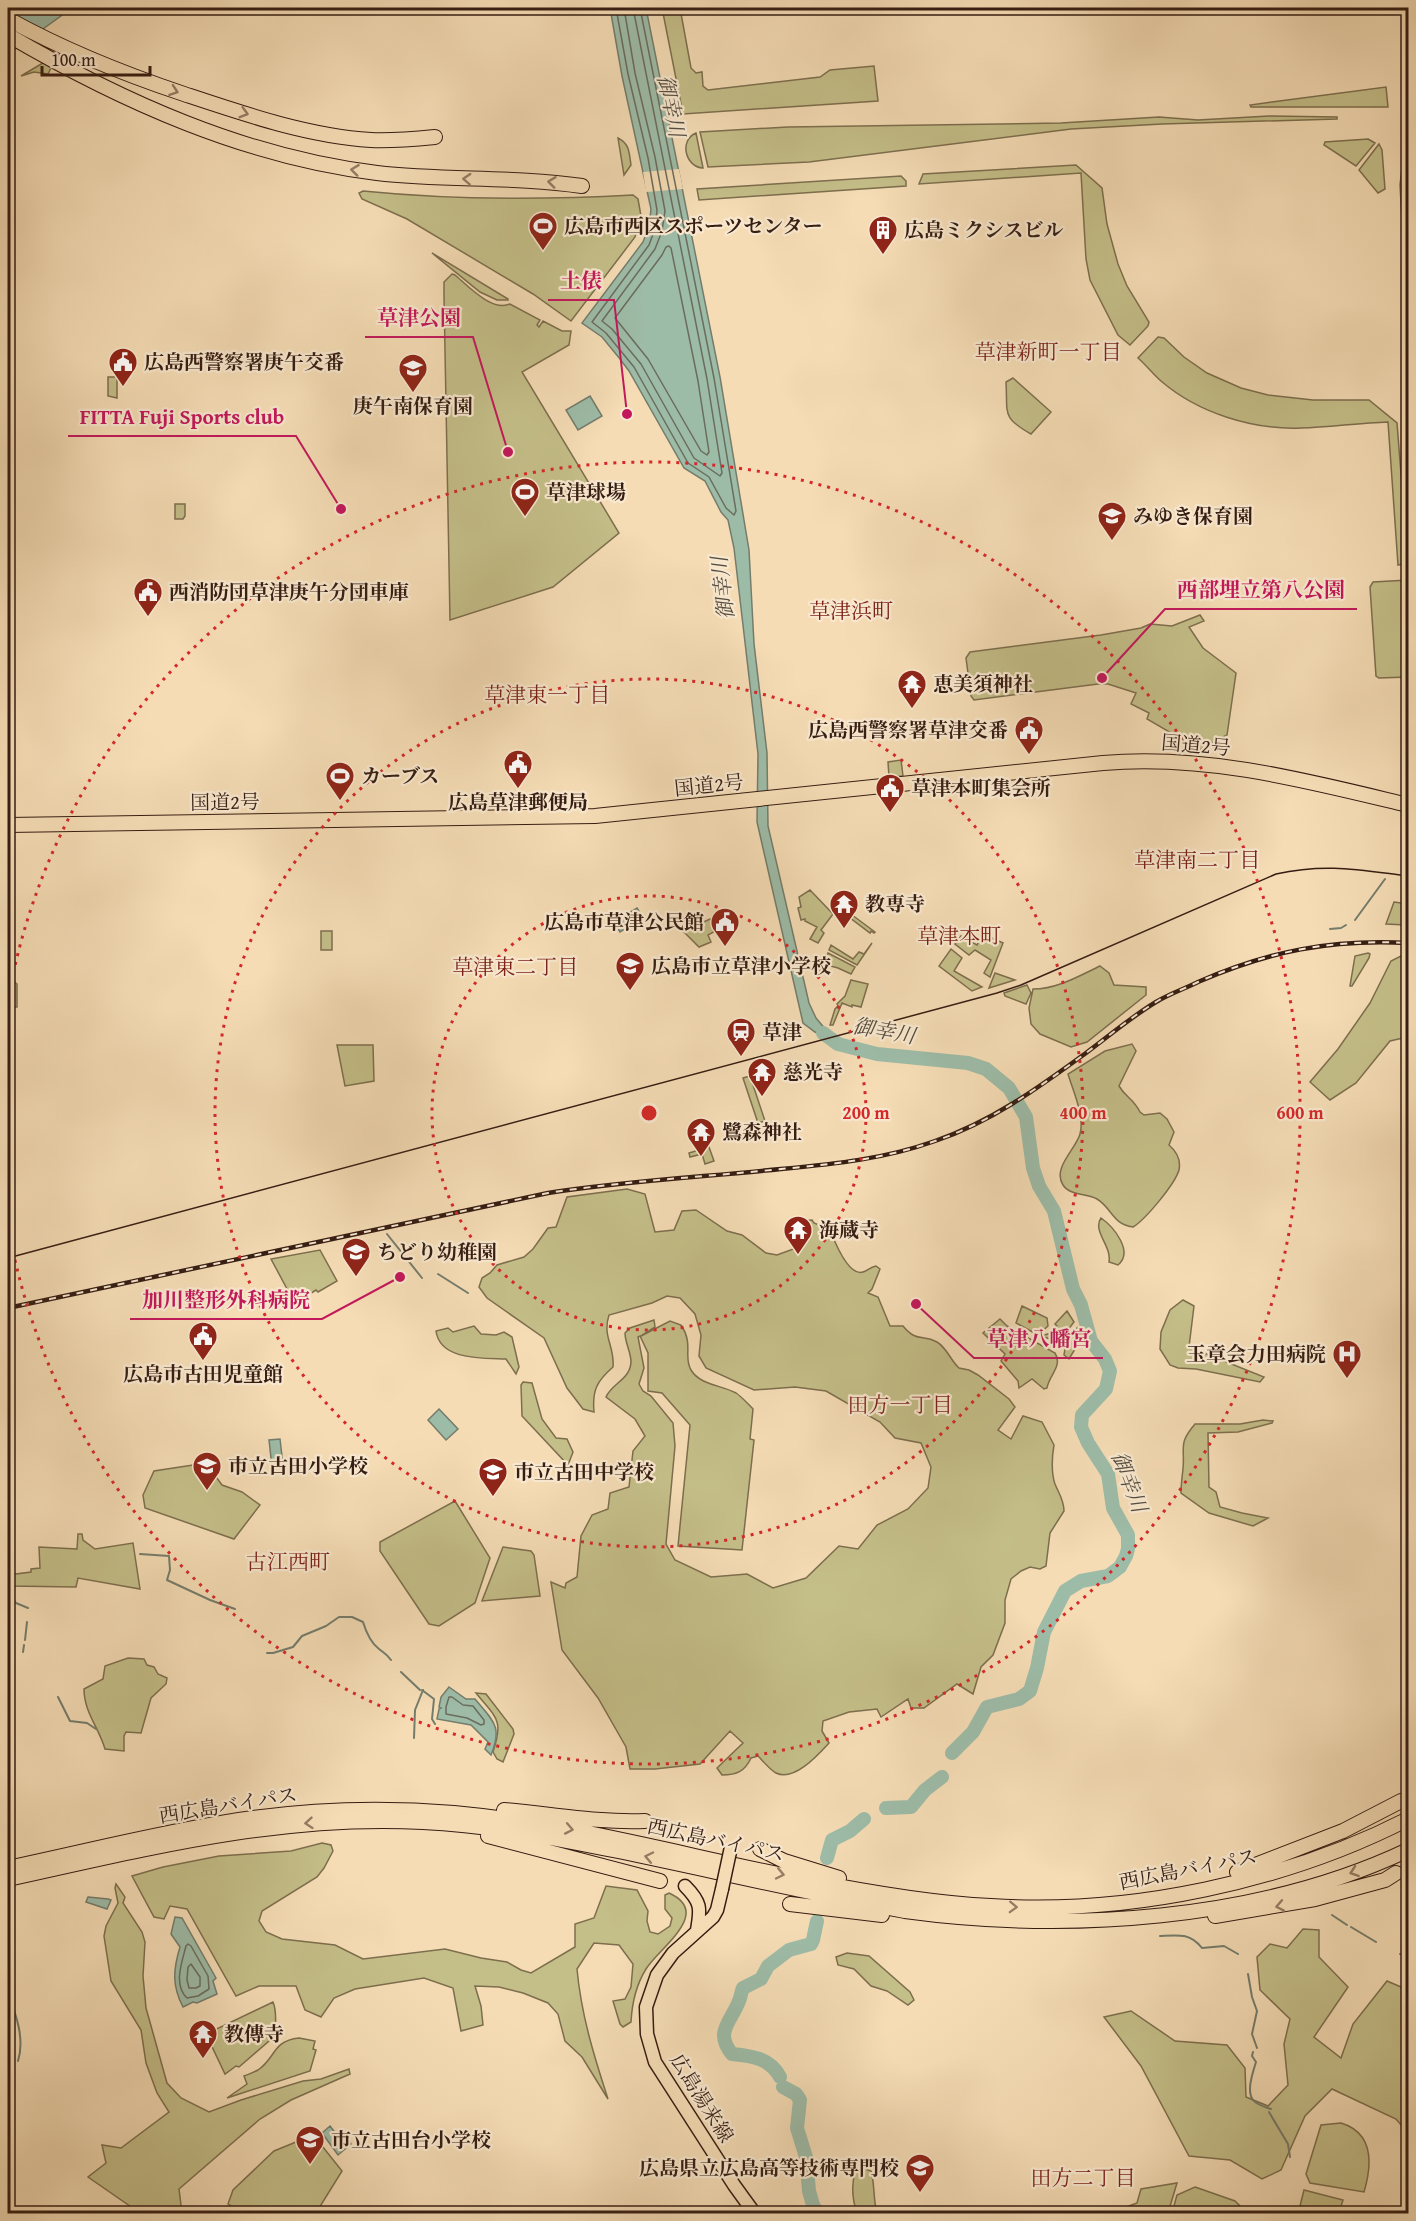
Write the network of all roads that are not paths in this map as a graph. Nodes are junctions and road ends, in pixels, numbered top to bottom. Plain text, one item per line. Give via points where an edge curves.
1 (8, 19) edge
2 (8, 35) edge
3 (435, 137) dead end
4 (582, 186) dead end
5 (1408, 805) edge
6 (8, 825) edge
7 (1401, 1801) dead end
8 (366, 1815) junction
9 (1408, 1819) edge
10 (645, 1821) dead end
11 (732, 1844) dead end
12 (760, 1849) dead end
13 (1408, 1850) edge
14 (8, 1868) edge
15 (1396, 1873) dead end
16 (8, 1879) edge
17 (660, 1881) dead end
18 (685, 1886) dead end
19 (1125, 1903) junction
20 (790, 1904) dead end
21 (954, 1910) junction
22 (1053, 1921) junction
23 (697, 1930) junction
24 (755, 2214) edge

1 -> 3 highway via 80,56 203,101 286,124 370,140
4 -> 2 highway via 413,176 343,168 277,154 196,127 139,102
5 - 6 highway, 国道2号 via 1244,769 1166,760 1110,762 595,816
7 - 19 highway via 1343,1831 1265,1863
8 - 10 highway via 470,1808
8 - 14 highway, 西広島バイパス via 292,1813 238,1820
8 -> 16 highway, 西広島バイパス via 156,1846
8 - 17 highway via 498,1838
8 - 21 highway, 西広島バイパス via 451,1813 539,1823
9 - 19 highway, 西広島バイパス via 1359,1842 1268,1873
11 - 23 main road, 広島湯来線, bridge via 715,1913
12 - 21 highway via 783,1861
13 -> 22 highway, 西広島バイパス via 1320,1883 1223,1906 1157,1915
15 -> 22 highway via 1385,1880 1315,1899 1210,1917 1101,1926
18 - 23 main road via 699,1905
21 -> 19 highway, 西広島バイパス
20 - 21 highway via 896,1917
21 - 22 highway, 西広島バイパス
23 - 24 main road, 広島湯来線 via 673,1953 652,1985 646,2007 647,2034 655,2062

